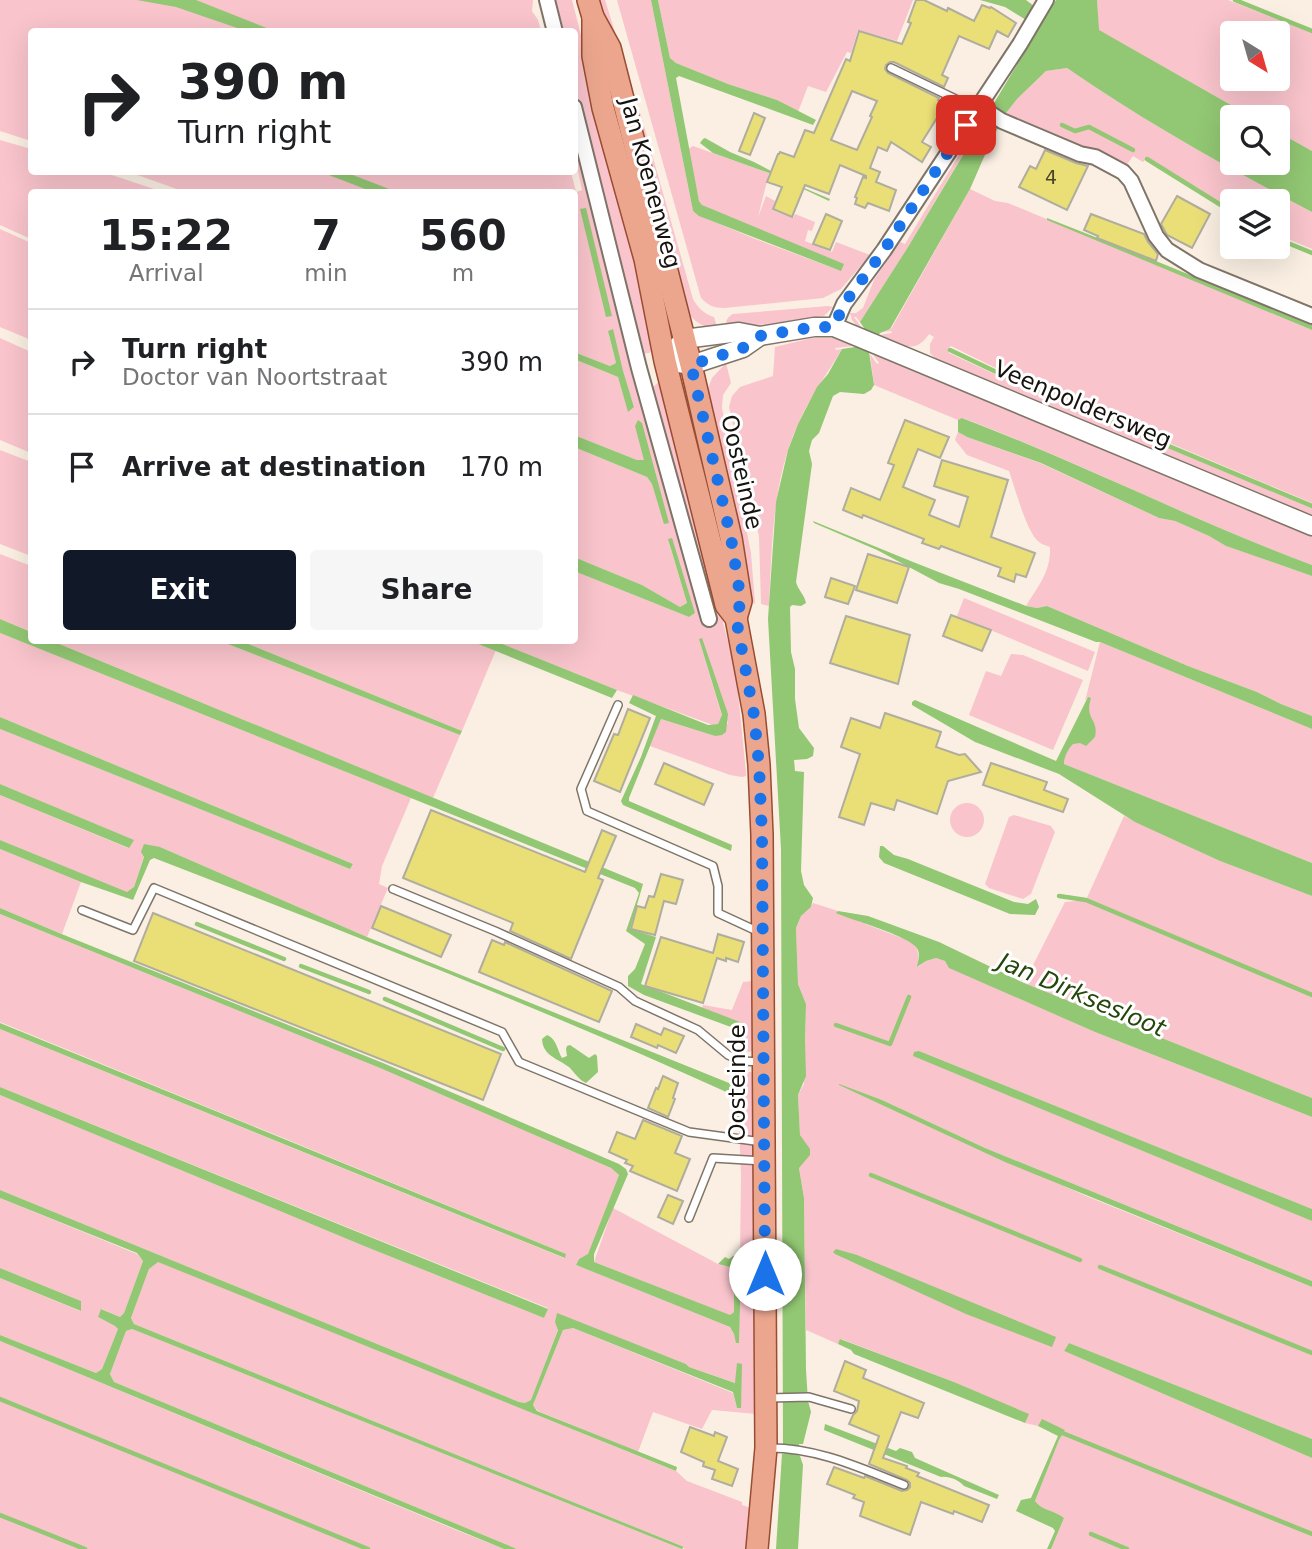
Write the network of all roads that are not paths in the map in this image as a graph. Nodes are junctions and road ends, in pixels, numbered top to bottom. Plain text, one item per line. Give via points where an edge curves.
1 (547, 0) edge
2 (1042, 7) edge
3 (590, 8) edge
4 (554, 28) edge
5 (891, 68) dead end
6 (983, 109) junction
7 (578, 123) edge
8 (1312, 316) edge
9 (834, 327) junction
10 (760, 336) junction
11 (684, 339) junction
12 (666, 361) junction
13 (691, 365) junction
14 (639, 368) junction
15 (1312, 526) edge
16 (736, 618) junction
17 (709, 619) dead end
18 (618, 705) dead end
19 (393, 889) dead end
20 (82, 910) dead end
21 (762, 933) junction
22 (763, 1062) junction
23 (764, 1152) junction
24 (689, 1218) dead end
25 (773, 1398) junction
26 (850, 1409) dead end
27 (776, 1448) junction
28 (904, 1485) dead end
29 (757, 1549) edge

1 - 4 street
2 - 6 street
3 - 11 main road, Jan Koenenweg via 610,48
3 - 12 main road, Jan Koenenweg via 603,108 645,259
5 - 6 lane
6 - 8 street via 1123,172 1156,236 1184,261
6 - 9 street via 844,304
7 - 14 street
9 - 10 street
9 - 15 street, Veenpoldersweg
10 - 11 street via 739,332
10 - 13 street via 743,348
11 - 12 street
11 - 13 main road, Oosteinde
12 - 13 street
12 - 14 street
12 - 16 main road, Oosteinde via 726,605
13 - 16 main road, Oosteinde via 731,538 741,601
14 - 17 street
16 - 21 main road, Oosteinde via 759,765
18 - 21 lane via 581,789 587,811 713,866 719,886 718,913
19 - 22 lane via 619,987 635,1001 698,1030 728,1055
20 - 23 lane via 133,930 154,888 502,1032 519,1062 689,1132
21 - 22 main road, Oosteinde
22 - 23 main road, Oosteinde
23 - 24 lane via 713,1158
23 - 25 main road, Oosteinde
25 - 26 lane via 809,1397
25 - 27 main road, Oosteinde
27 - 28 lane via 828,1456
27 - 29 main road, Oosteinde

